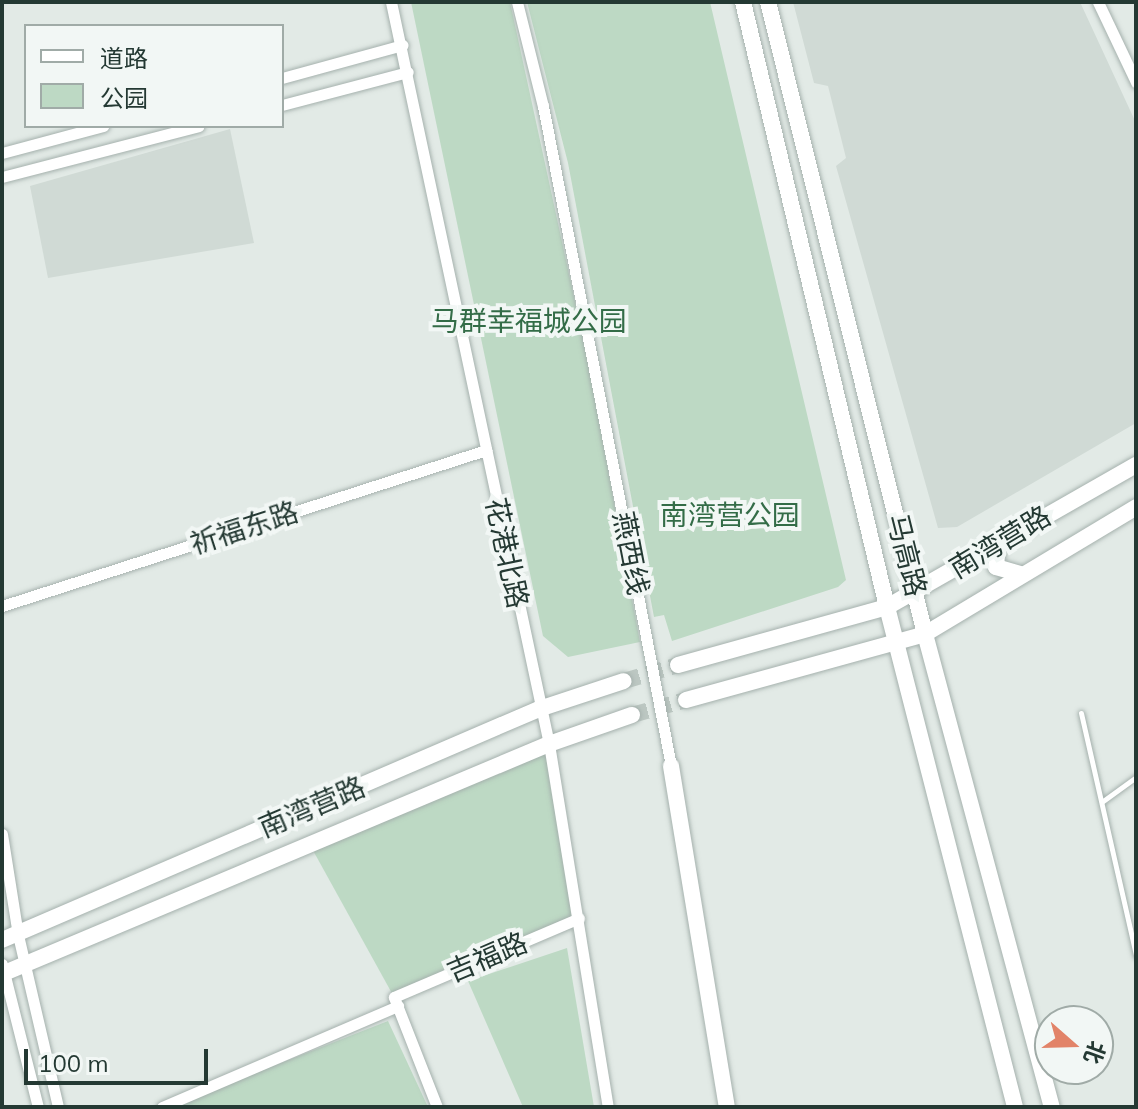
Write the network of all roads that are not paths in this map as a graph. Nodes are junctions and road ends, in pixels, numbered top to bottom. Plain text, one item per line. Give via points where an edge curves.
1 (391, 2) edge
2 (517, 2) edge
3 (743, 2) edge
4 (768, 2) edge
5 (1098, 2) edge
6 (403, 45) junction
7 (408, 72) junction
8 (284, 77) edge
9 (1136, 82) edge
10 (284, 104) edge
11 (96, 128) edge
12 (191, 128) edge
13 (2, 153) edge
14 (2, 177) edge
15 (486, 450) junction
16 (1136, 465) edge
17 (1136, 507) edge
18 (998, 540) junction
19 (1020, 574) junction
20 (916, 592) junction
21 (2, 606) edge
22 (887, 607) junction
23 (925, 634) junction
24 (898, 642) junction
25 (678, 665) tunnel mouth
26 (624, 681) tunnel mouth
27 (686, 700) tunnel mouth
28 (539, 709) junction
29 (1081, 713) dead end
30 (632, 715) tunnel mouth
31 (549, 744) junction
32 (671, 766) joint
33 (1136, 777) edge
34 (1103, 801) junction
35 (2, 834) edge
36 (579, 918) junction
37 (10, 937) edge
38 (1136, 956) edge
39 (28, 965) junction
40 (3, 970) edge
41 (396, 1002) junction
42 (38, 1107) edge
43 (58, 1107) edge
44 (162, 1107) edge
45 (437, 1107) edge
46 (608, 1107) edge
47 (727, 1107) edge
48 (1015, 1107) edge
49 (1052, 1107) edge

1 - 6 street, 花港北路
2 - 32 street, 燕西线 via 543,106
3 - 22 main road, 马高路
4 - 20 main road, 马高路
5 - 9 street
6 - 7 street, 花港北路
6 - 8 street
7 - 10 street
7 - 15 street, 花港北路
11 - 13 street
12 - 14 street
15 - 21 street, 祈福东路
15 - 28 street, 花港北路
16 - 18 main road, 南湾营路
17 - 19 main road
18 - 19 main road via 996,567
18 - 20 main road, 南湾营路
19 - 23 main road
20 - 22 main road, 南湾营路
20 - 23 main road, 马高路
22 - 24 main road, 马高路
22 - 25 main road, 南湾营路
23 - 24 main road
23 - 49 main road, 马高路
24 - 27 main road
24 - 48 main road, 马高路
26 - 28 main road, 南湾营路
28 - 31 street, 花港北路
28 - 37 main road, 南湾营路
29 - 34 lane
30 - 31 main road
31 - 36 street, 花港北路
31 - 39 main road
32 - 47 main road, 燕西线
33 - 34 lane
34 - 38 lane
35 - 37 street
36 - 41 street, 吉福路
36 - 46 street, 花港北路
37 - 39 street
39 - 40 main road
39 - 43 street
40 - 42 street
41 - 44 street, 吉福路
41 - 45 street

